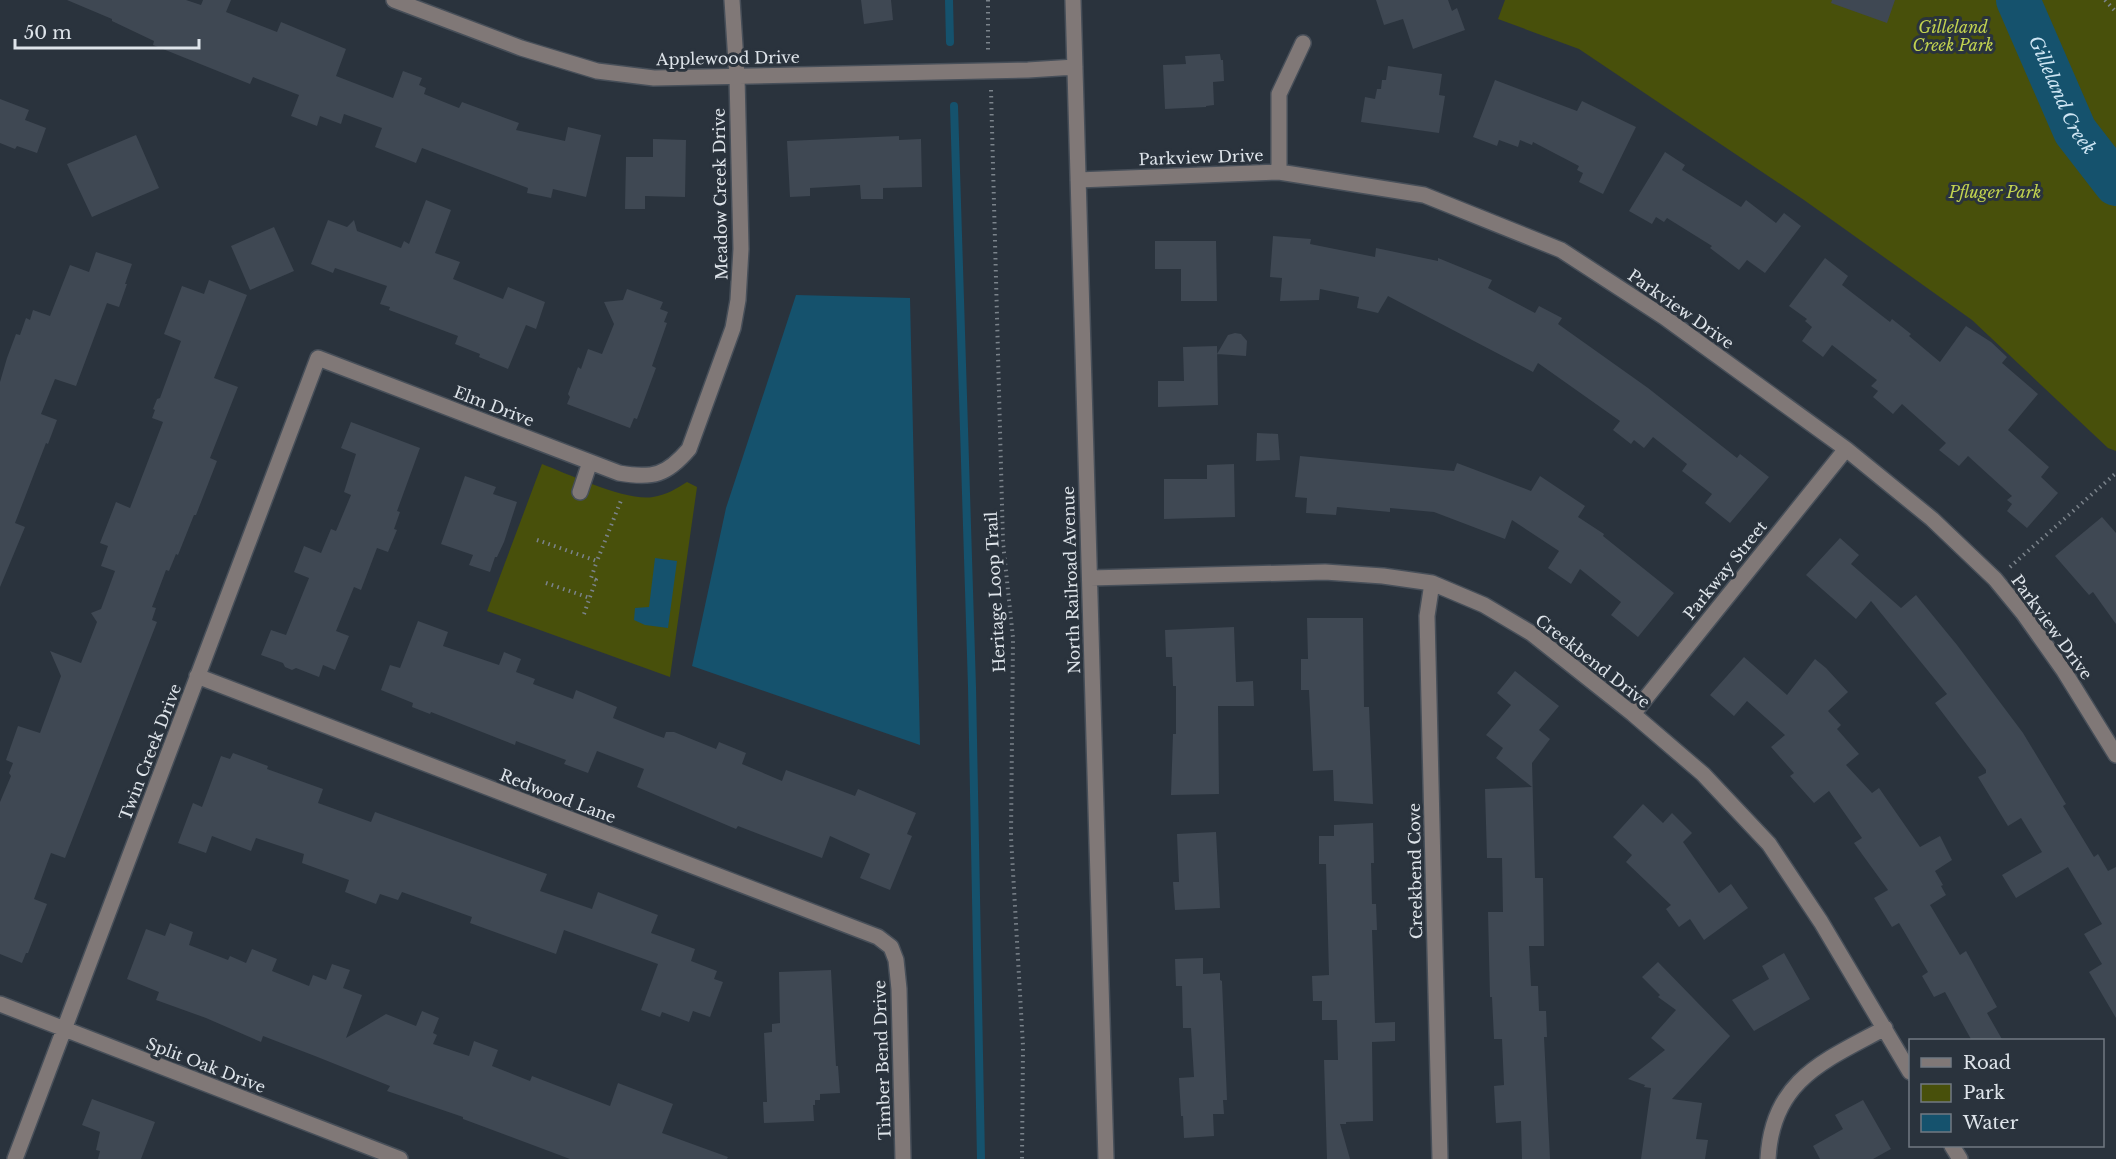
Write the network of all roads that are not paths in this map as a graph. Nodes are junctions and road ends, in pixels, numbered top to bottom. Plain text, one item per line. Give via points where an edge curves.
1 (394, 0) edge
2 (732, 0) edge
3 (1073, 0) edge
4 (1303, 43) dead end
5 (1075, 67) junction
6 (737, 77) junction
7 (1279, 172) junction
8 (1078, 180) junction
9 (318, 358) joint
10 (1846, 449) junction
11 (590, 462) junction
12 (660, 474) joint
13 (580, 492) dead end
14 (1090, 578) junction
15 (1432, 583) junction
16 (197, 676) junction
17 (1632, 714) junction
18 (2116, 755) edge
19 (896, 960) joint
20 (0, 1004) edge
21 (1885, 1028) junction
22 (65, 1030) junction
23 (1909, 1069) edge
24 (391, 1158) edge
25 (15, 1159) edge
26 (903, 1159) edge
27 (1106, 1159) edge
28 (1440, 1159) edge
29 (1768, 1159) edge

1 - 6 street, Applewood Drive via 521,48 597,70 654,78
2 - 6 street, Meadow Creek Drive
3 - 5 street, North Railroad Avenue
4 - 7 street via 1279,94
5 - 6 street, Applewood Drive
5 - 8 street, North Railroad Avenue
6 - 12 street, Meadow Creek Drive via 741,249 733,328 689,449
7 - 8 street, Parkview Drive
7 - 10 street, Parkview Drive via 1424,195 1561,250 1664,317
8 - 14 street, North Railroad Avenue
9 - 11 street, Elm Drive
9 - 16 street, Twin Creek Drive
10 - 17 street, Parkway Street
10 - 18 street, Parkview Drive via 1932,519 1995,579 2064,671
11 - 12 street, Elm Drive via 640,477
11 - 13 street
14 - 15 street, Creekbend Drive via 1325,572
14 - 27 street, North Railroad Avenue
15 - 17 street, Creekbend Drive via 1484,605 1531,633
15 - 28 street, Creekbend Cove via 1427,616
16 - 19 street, Redwood Lane via 878,937 891,947
16 - 22 street, Twin Creek Drive
17 - 21 street, Creekbend Drive via 1703,774 1769,844
19 - 26 street, Timber Bend Drive
20 - 22 street, Split Oak Drive
21 - 23 street, Creekbend Drive
21 - 29 street via 1826,1060 1795,1084 1782,1102 1773,1126
22 - 24 street, Split Oak Drive
22 - 25 street, Twin Creek Drive

